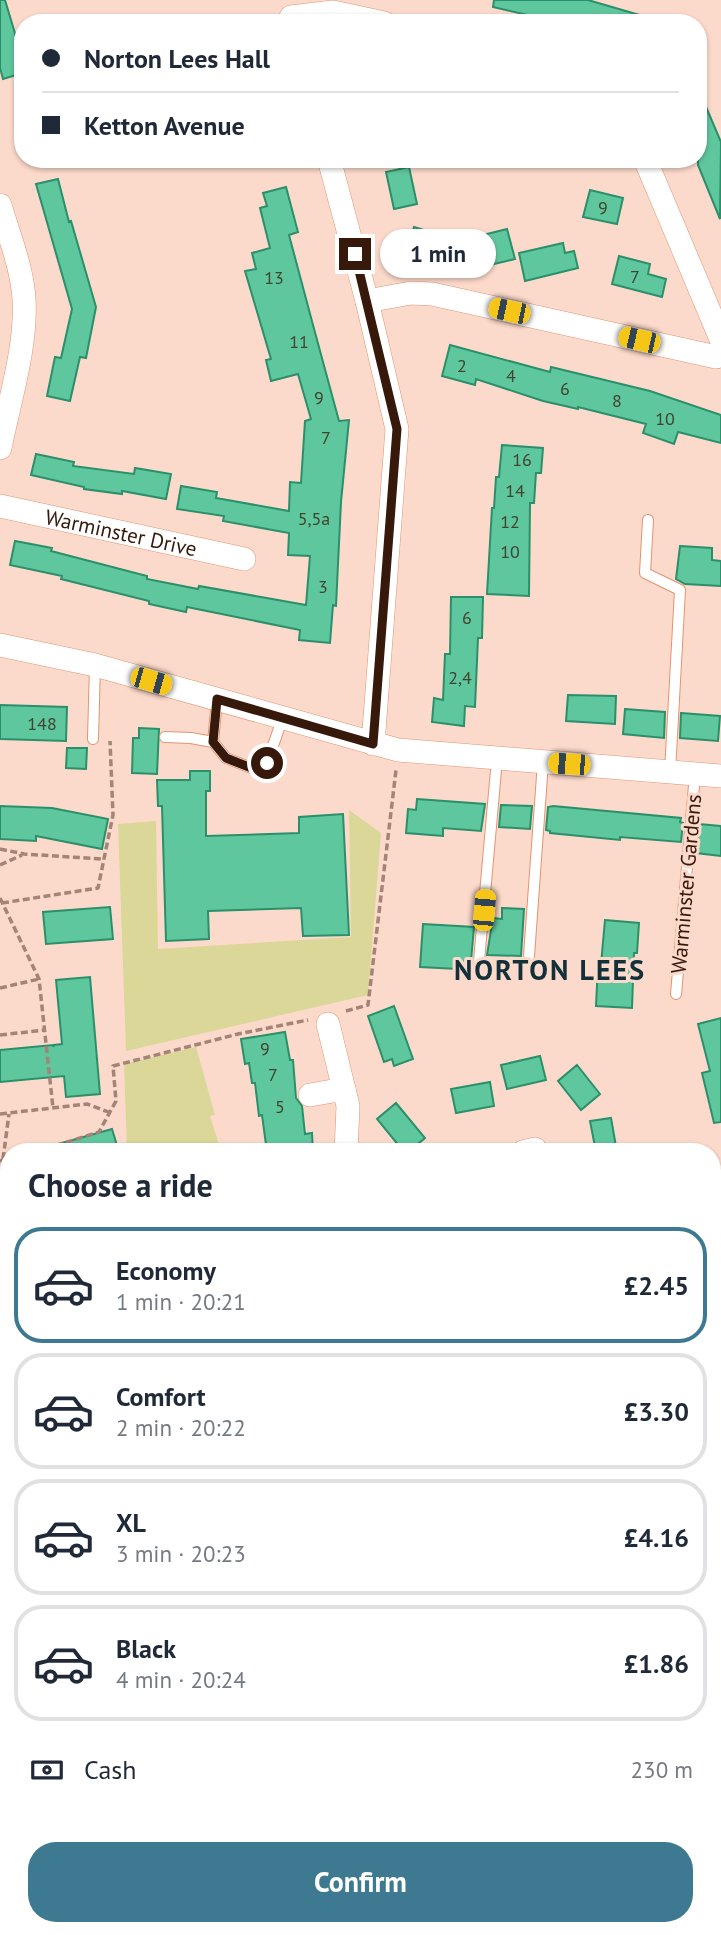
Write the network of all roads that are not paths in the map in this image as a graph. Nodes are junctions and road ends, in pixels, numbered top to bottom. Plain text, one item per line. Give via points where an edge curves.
1 (290, 13) edge
2 (342, 14) edge
3 (332, 168) edge
4 (649, 168) edge
5 (0, 205) edge
6 (368, 301) junction
7 (721, 339) edge
8 (721, 355) edge
9 (0, 448) edge
10 (0, 506) edge
11 (648, 520) dead end
12 (244, 559) dead end
13 (0, 645) edge
14 (95, 665) junction
15 (217, 699) junction
16 (283, 717) junction
17 (165, 737) dead end
18 (93, 739) dead end
19 (213, 742) junction
20 (373, 744) junction
21 (497, 759) junction
22 (543, 762) junction
23 (670, 772) junction
24 (695, 774) junction
25 (721, 776) edge
26 (529, 956) dead end
27 (479, 961) dead end
28 (676, 994) dead end
29 (331, 1018) road end
30 (344, 1089) junction
31 (310, 1095) dead end
32 (346, 1143) edge

1 - 2 street
3 - 6 street
4 - 7 street
5 - 9 street via 24,300 21,342
6 - 8 street via 432,294
6 - 20 street via 397,429
10 - 12 street, Warminster Drive
11 - 23 lane via 645,573 680,590
13 - 14 street
14 - 15 street
14 - 18 lane
15 - 16 street
15 - 19 lane
16 - 19 lane via 267,763 254,769 226,758
16 - 20 street
17 - 19 lane
20 - 21 street
21 - 22 street
21 - 27 lane
22 - 23 street
22 - 26 lane
23 - 24 street
24 - 25 street
24 - 28 lane, Warminster Gardens
29 - 30 street
30 - 31 street
30 - 32 street

